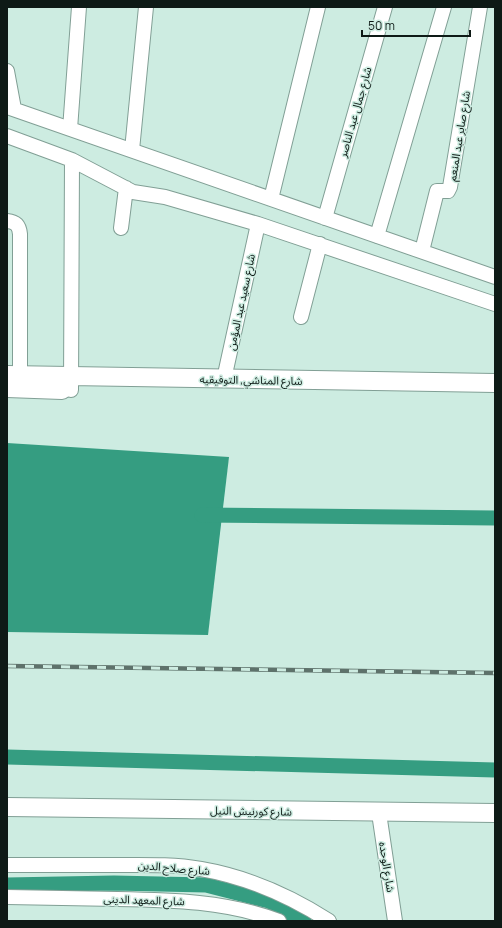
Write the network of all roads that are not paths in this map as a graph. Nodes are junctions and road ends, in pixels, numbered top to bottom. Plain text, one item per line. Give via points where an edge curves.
1 (79, 7) edge
2 (146, 7) edge
3 (318, 7) edge
4 (385, 7) edge
5 (444, 7) edge
6 (480, 7) edge
7 (7, 72) edge
8 (10, 108) edge
9 (70, 129) junction
10 (7, 136) edge
11 (132, 150) junction
12 (72, 160) junction
13 (126, 188) junction
14 (271, 198) junction
15 (325, 218) junction
16 (7, 221) edge
17 (258, 224) junction
18 (121, 228) dead end
19 (377, 236) junction
20 (320, 244) junction
21 (422, 252) junction
22 (495, 277) edge
23 (495, 304) edge
24 (301, 317) dead end
25 (13, 376) edge
26 (224, 379) junction
27 (495, 383) edge
28 (71, 384) junction
29 (7, 388) edge
30 (495, 395) edge
31 (7, 807) edge
32 (379, 813) junction
33 (495, 814) edge
34 (7, 865) edge
35 (7, 897) edge
36 (279, 921) edge
37 (329, 921) edge
38 (395, 921) edge

1 - 9 street
2 - 11 street
3 - 14 street
4 - 15 street, شارع جمال عبد الناصر
5 - 19 street
6 - 21 street, شارع صابر عبد المنعم via 450,187 448,191 437,191
7 - 8 street
8 - 9 street
9 - 11 street
10 - 12 street
11 - 14 street
12 - 13 street
12 - 28 street
13 - 17 street via 133,192 165,196
13 - 18 street
14 - 15 street
15 - 19 street
16 - 25 street via 15,223 20,234
17 - 20 street
17 - 26 street, شارع سعيد عبد المؤمن
19 - 21 street
20 - 23 street
20 - 24 street
21 - 22 street
25 - 28 main road, شارع المناشي, التوفيقيه
26 - 27 main road, شارع المناشي, التوفيقيه
26 - 28 main road, شارع المناشي, التوفيقيه
28 - 29 main road, شارع المناشي, التوفيقيه
28 - 30 main road, شارع المناشي, التوفيقيه
31 - 32 main road, شارع كورنيش النيل
32 - 33 main road, شارع كورنيش النيل
32 - 38 street, شارع الوحده
34 - 37 street, شارع صلاح الدين via 158,865 200,868 276,891
35 - 36 street, شارع المعهد الدينى via 175,900 232,908

